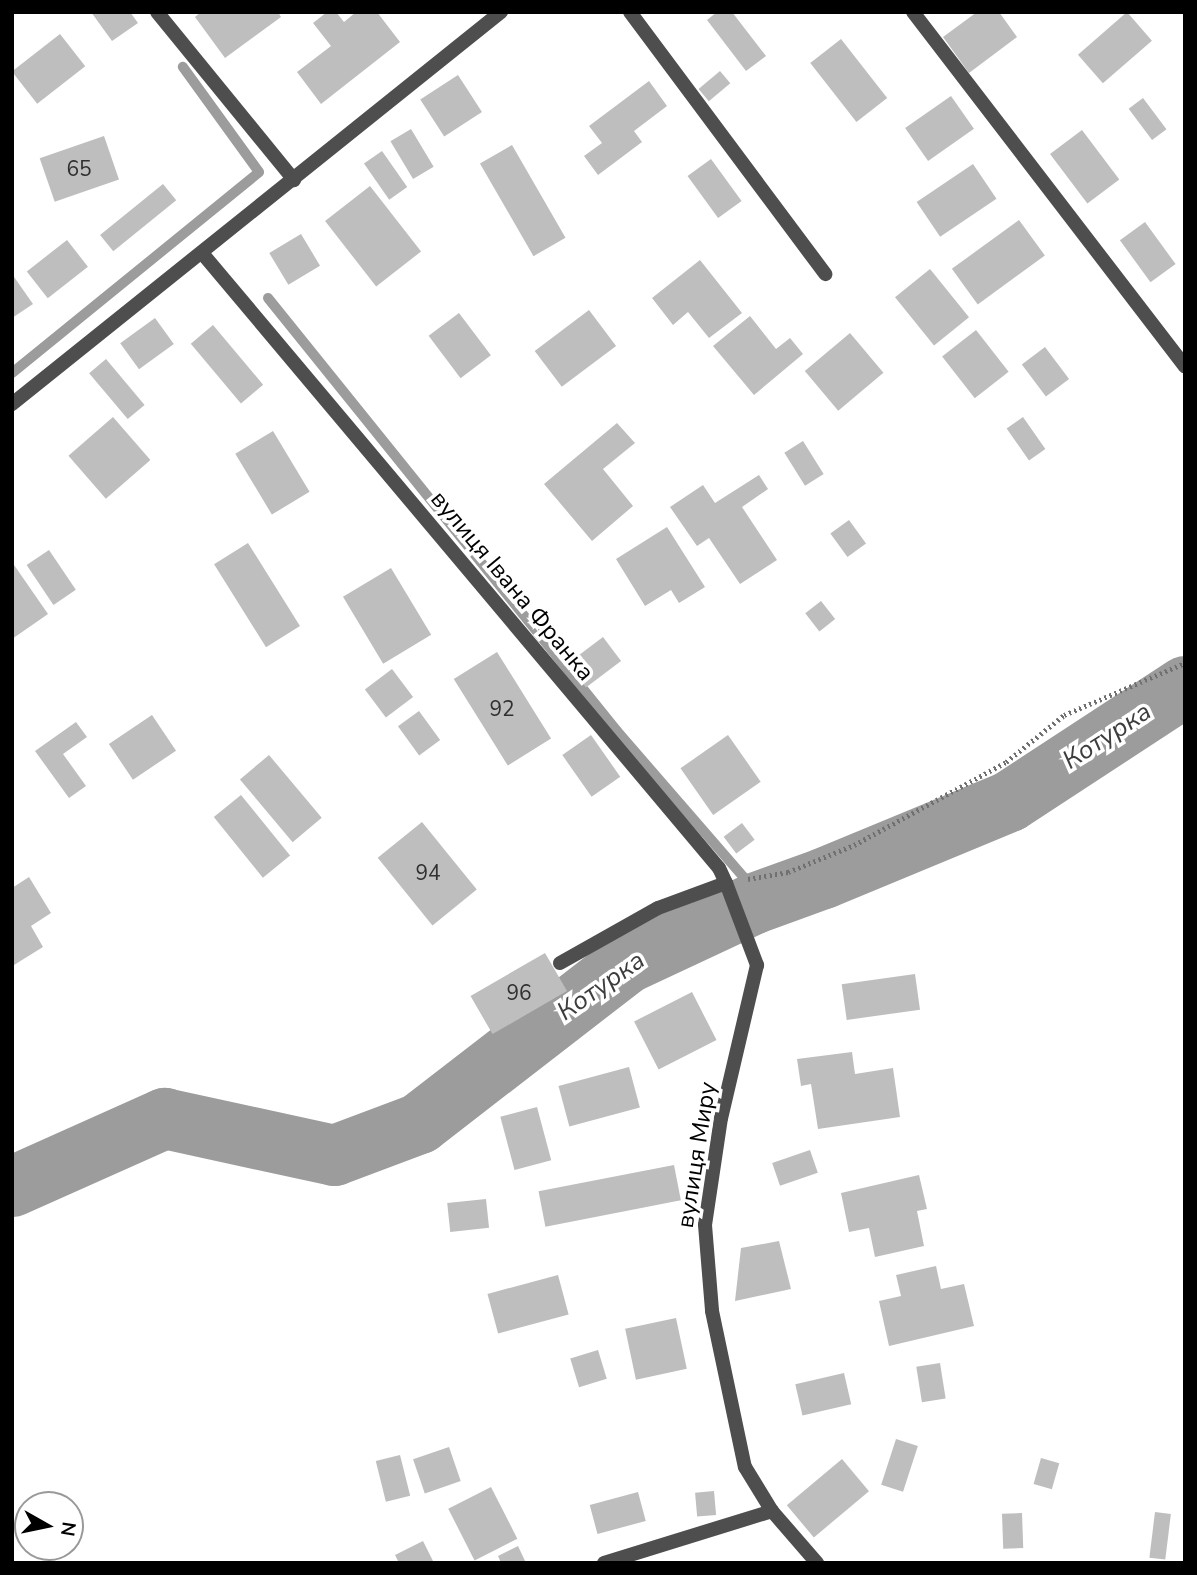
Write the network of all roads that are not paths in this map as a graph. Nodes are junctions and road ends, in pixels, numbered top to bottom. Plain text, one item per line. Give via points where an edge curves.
1 (157, 12) edge
2 (501, 12) edge
3 (630, 12) edge
4 (913, 12) edge
5 (294, 180) junction
6 (202, 253) junction
7 (825, 274) dead end
8 (1183, 361) edge
9 (12, 404) edge
10 (726, 883) junction
11 (559, 963) dead end
12 (757, 965) joint
13 (772, 1511) junction
14 (604, 1563) edge
15 (817, 1563) edge

1 - 5 street
2 - 5 street
3 - 7 street
4 - 8 street
5 - 6 street
6 - 9 street
6 - 10 street, вулиця Івана Франка via 719,868
10 - 11 street via 658,908
10 - 12 street, вулиця Івана Франка
12 - 13 street, вулиця Миру via 721,1118 705,1225 712,1311 745,1467
13 - 14 street
13 - 15 street, вулиця Миру

